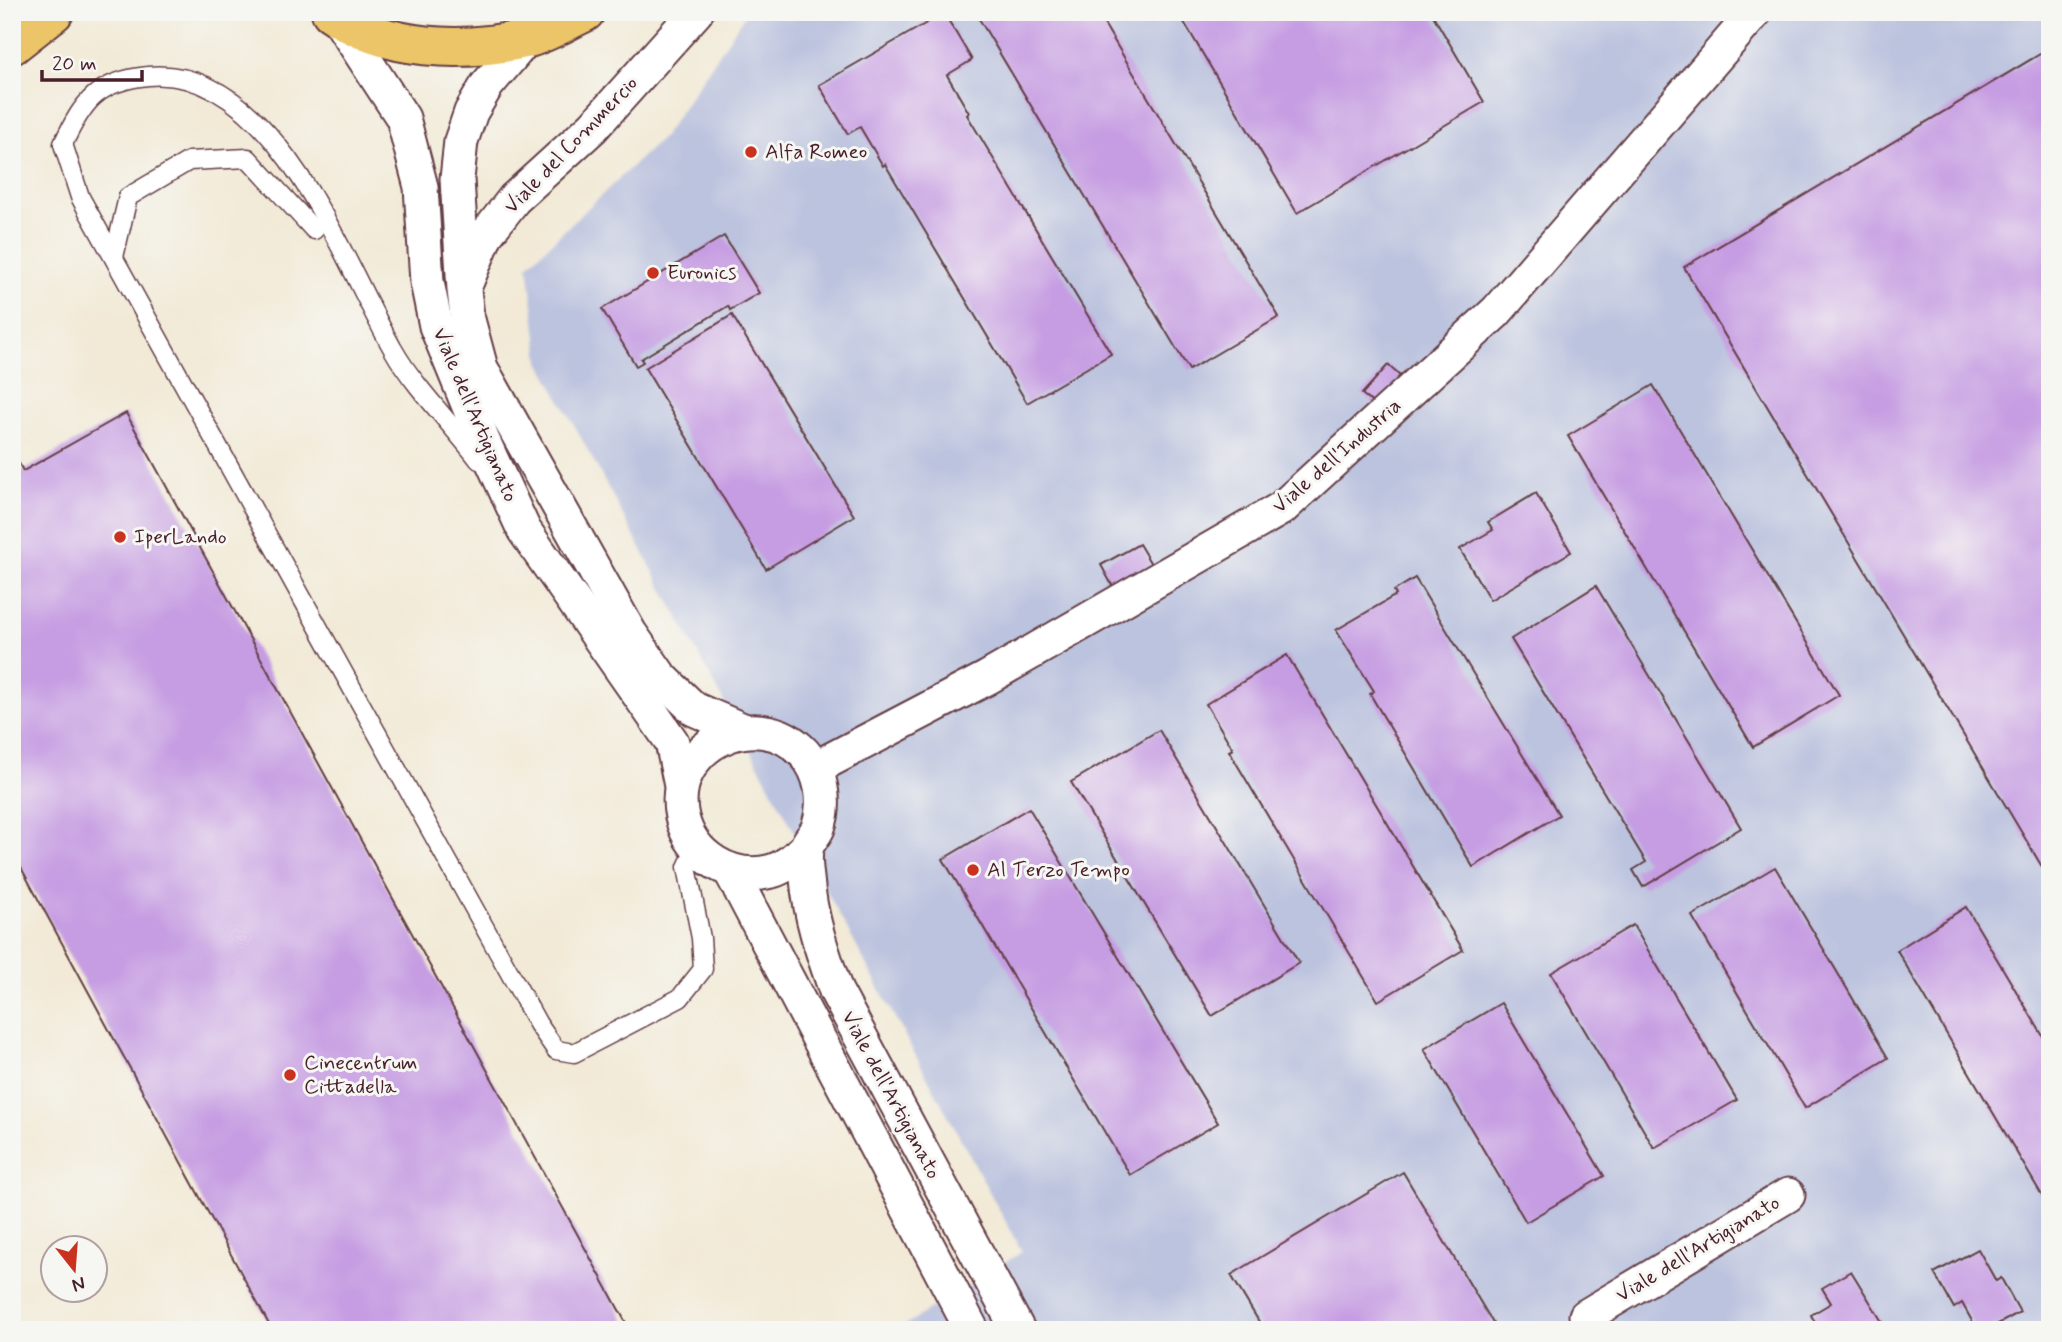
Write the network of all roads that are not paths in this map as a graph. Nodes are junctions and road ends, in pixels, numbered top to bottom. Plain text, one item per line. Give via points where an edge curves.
1 (54, 12) edge
2 (585, 12) edge
3 (695, 12) edge
4 (1755, 12) edge
5 (334, 14) edge
6 (527, 38) junction
7 (12, 45) edge
8 (314, 230) dead end
9 (114, 257) junction
10 (464, 290) junction
11 (516, 511) junction
12 (745, 731) junction
13 (815, 768) junction
14 (681, 786) junction
15 (807, 847) junction
16 (696, 848) junction
17 (730, 870) junction
18 (1788, 1195) dead end
19 (972, 1330) edge
20 (1018, 1330) edge
21 (1593, 1330) edge

1 - 7 main road
2 - 6 main road
3 - 10 street, Viale del Commercio via 593,127 514,200 486,235
4 - 13 street, Viale dell'Industria via 1496,312 1282,508 987,678
5 - 6 main road via 376,35 451,49
5 - 11 street, Viale dell'Artigianato via 403,118 421,187 427,282 436,326
6 - 10 street, Viale dell'Artigianato via 487,85 461,141 457,179
8 - 9 lane via 248,158 189,161 128,197
9 - 11 lane via 80,197 63,144 78,112 102,88 124,78 154,76 200,84 235,103 270,136 323,211 394,352
9 - 16 lane via 556,1050 574,1053 680,998 703,969 687,867
10 - 12 street, Viale dell'Artigianato via 481,368 630,633 660,677 694,709
11 - 14 street, Viale dell'Artigianato via 532,541 672,742
12 - 13 street, Viale dell'Artigianato via 789,741
12 - 14 street, Viale dell'Artigianato via 703,748
13 - 15 street, Viale dell'Artigianato via 823,809
14 - 16 street, Viale dell'Artigianato via 684,829
15 - 17 street via 772,870
15 - 20 street, Viale dell'Artigianato via 816,933 836,991
16 - 17 street
17 - 19 street, Viale dell'Artigianato
18 - 21 street, Viale dell'Artigianato via 1586,1316

